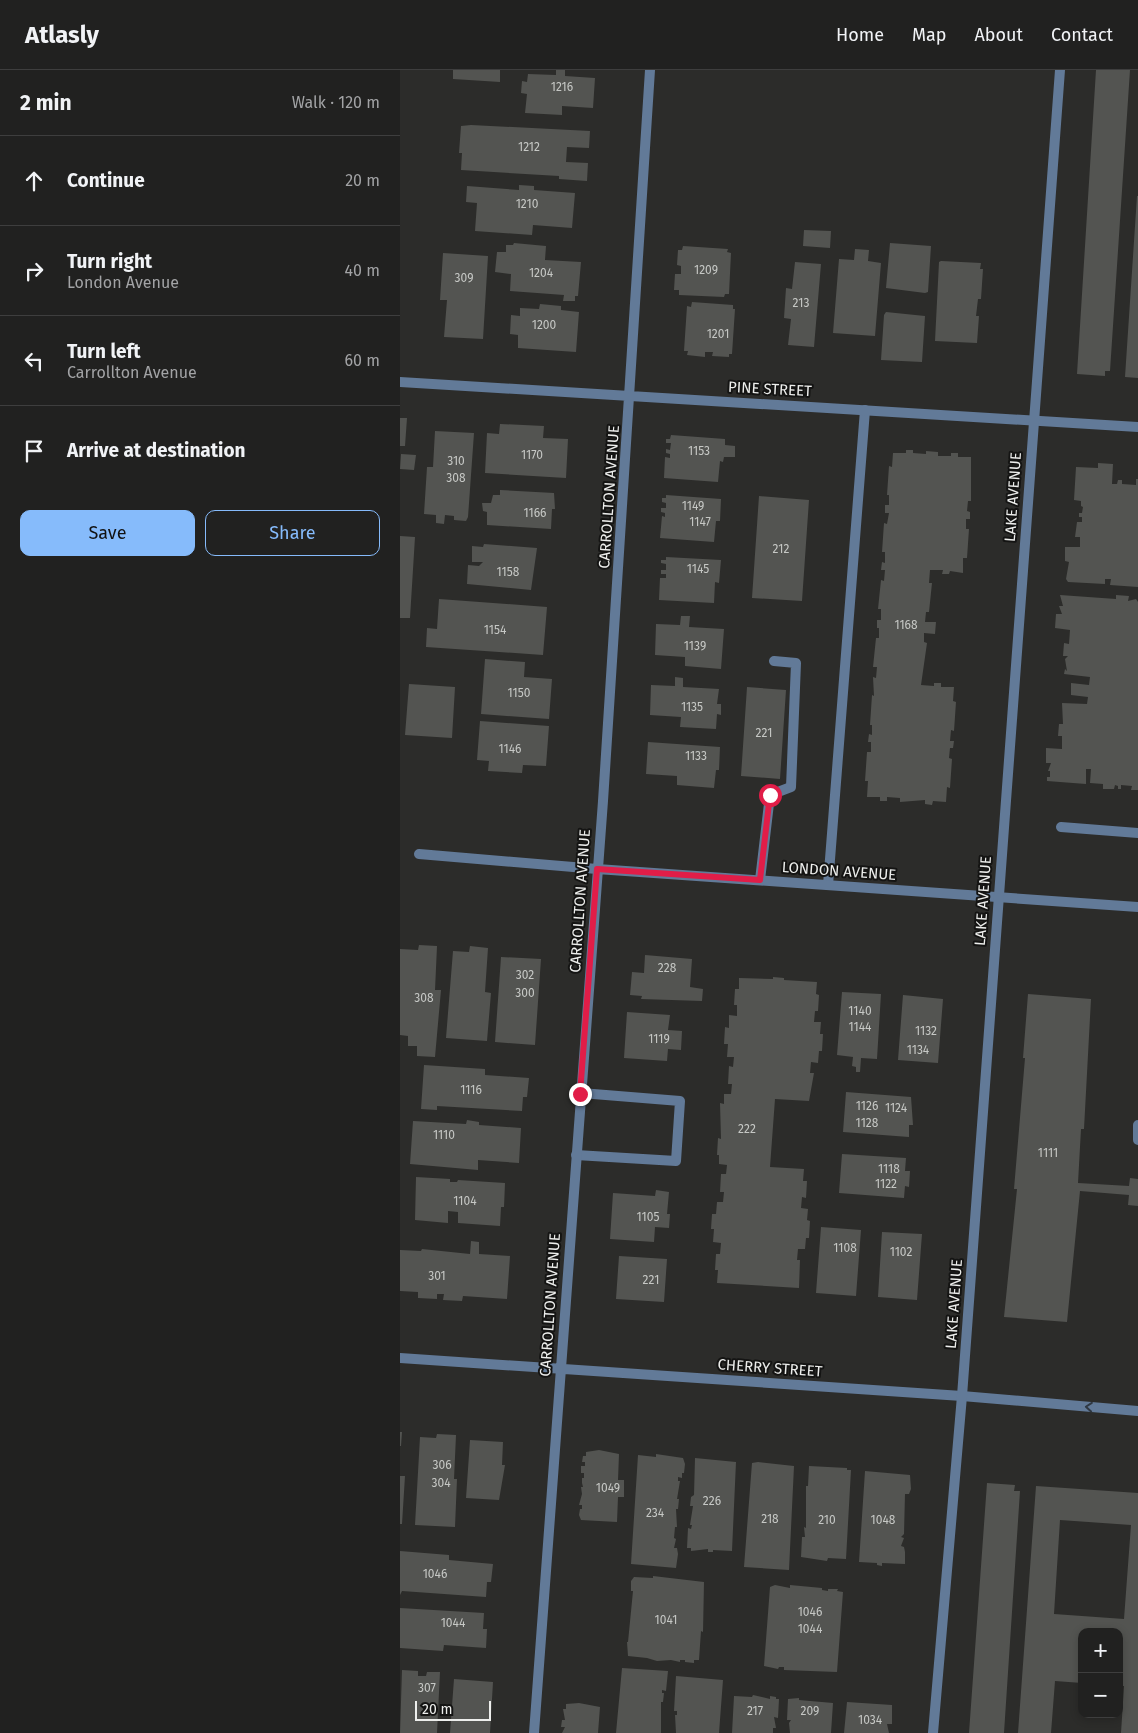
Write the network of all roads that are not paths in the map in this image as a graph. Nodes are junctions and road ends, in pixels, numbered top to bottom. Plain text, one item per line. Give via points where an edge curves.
1 (650, 70) edge
2 (1060, 70) edge
3 (400, 382) edge
4 (630, 396) junction
5 (864, 410) junction
6 (1034, 420) junction
7 (1138, 427) edge
8 (774, 661) dead end
9 (1061, 827) dead end
10 (1138, 832) edge
11 (419, 854) dead end
12 (597, 869) junction
13 (760, 880) junction
14 (828, 886) junction
15 (998, 898) junction
16 (1138, 906) edge
17 (580, 1094) junction
18 (1138, 1125) edge
19 (1138, 1140) edge
20 (576, 1155) junction
21 (400, 1358) edge
22 (561, 1368) junction
23 (962, 1396) junction
24 (1138, 1411) edge
25 (534, 1733) edge
26 (933, 1733) edge

1 - 4 street, CARROLLTON AVENUE
2 - 6 street, LAKE AVENUE
3 - 4 street, PINE STREET
4 - 5 street, PINE STREET
4 - 12 street, CARROLLTON AVENUE
5 - 6 street, PINE STREET
5 - 14 street
6 - 7 street, PINE STREET
6 - 15 street, LAKE AVENUE
8 - 13 street via 796,663 791,787 770,795
9 - 10 street
11 - 12 street, LONDON AVENUE
12 - 13 street, LONDON AVENUE
12 - 17 street, CARROLLTON AVENUE
13 - 14 street, LONDON AVENUE
14 - 15 street, LONDON AVENUE
15 - 16 street, LONDON AVENUE
15 - 23 street, LAKE AVENUE
17 - 20 street, CARROLLTON AVENUE
17 - 20 street via 680,1101 676,1161
18 - 19 street
20 - 22 street, CARROLLTON AVENUE
21 - 22 street, CHERRY STREET
22 - 23 street, CHERRY STREET
22 - 25 street, CARROLLTON AVENUE
24 -> 23 street, CHERRY STREET
23 - 26 street, LAKE AVENUE

